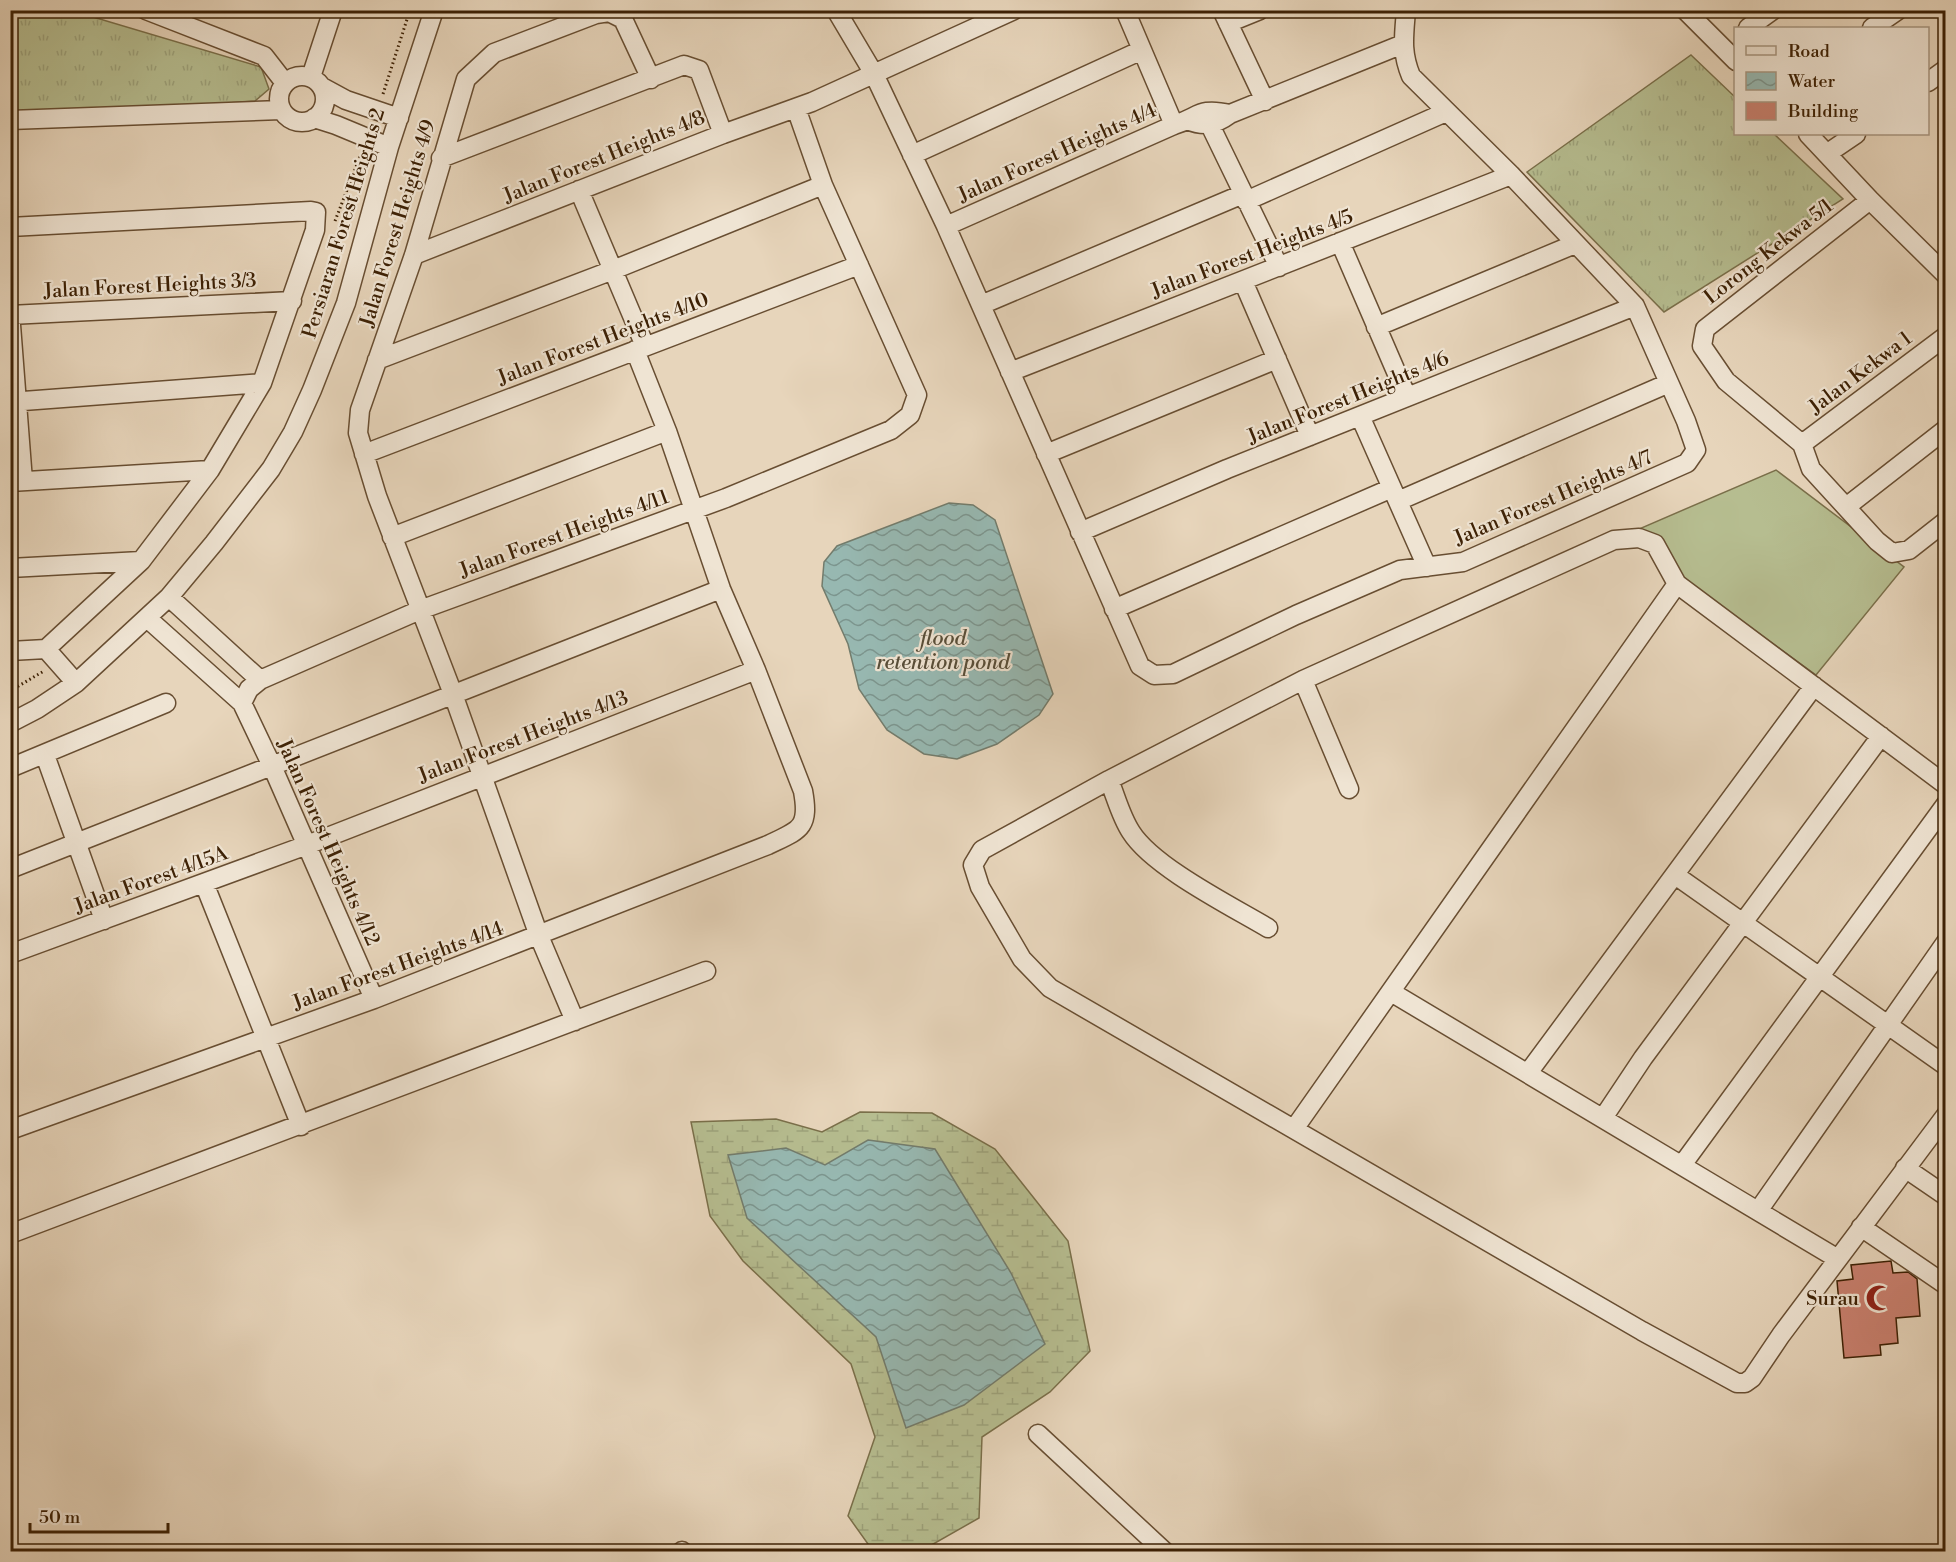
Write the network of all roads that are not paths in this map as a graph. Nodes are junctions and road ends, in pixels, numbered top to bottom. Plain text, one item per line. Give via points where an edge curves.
1 (146, 10) edge
2 (333, 10) edge
3 (434, 10) edge
4 (836, 10) edge
5 (1125, 10) edge
6 (1260, 10) edge
7 (1406, 10) edge
8 (1685, 10) edge
9 (1773, 10) edge
10 (1898, 10) edge
11 (1005, 12) edge
12 (1225, 17) edge
13 (1749, 27) edge
14 (1873, 27) edge
15 (1729, 43) edge
16 (1403, 45) junction
17 (1142, 50) junction
18 (1946, 69) edge
19 (874, 74) junction
20 (651, 79) junction
21 (1929, 81) edge
22 (316, 82) junction
23 (285, 83) junction
24 (1265, 101) junction
25 (804, 105) junction
26 (281, 110) junction
27 (1446, 112) junction
28 (1230, 114) junction
29 (314, 118) junction
30 (399, 118) junction
31 (10, 120) edge
32 (1180, 122) junction
33 (1209, 125) junction
34 (723, 134) junction
35 (1809, 135) edge
36 (1855, 135) edge
37 (389, 147) junction
38 (1828, 153) junction
39 (912, 155) junction
40 (441, 158) junction
41 (1510, 176) junction
42 (823, 185) junction
43 (579, 190) junction
44 (1245, 197) junction
45 (1870, 200) junction
46 (946, 226) junction
47 (10, 227) edge
48 (1340, 242) junction
49 (1575, 244) junction
50 (414, 255) junction
51 (859, 265) junction
52 (1279, 267) junction
53 (613, 270) junction
54 (1946, 275) edge
55 (1243, 281) junction
56 (292, 301) junction
57 (981, 305) junction
58 (1635, 306) junction
59 (11, 314) edge
60 (1376, 327) junction
61 (1946, 336) edge
62 (640, 348) junction
63 (1277, 359) junction
64 (377, 360) junction
65 (1010, 372) junction
66 (1669, 383) junction
67 (262, 384) junction
68 (1407, 397) junction
69 (14, 402) edge
70 (1360, 416) junction
71 (1946, 429) edge
72 (667, 431) junction
73 (1310, 436) junction
74 (1802, 444) junction
75 (364, 454) junction
76 (1046, 454) junction
77 (210, 470) junction
78 (17, 482) edge
79 (1395, 495) junction
80 (1845, 507) junction
81 (694, 509) junction
82 (1946, 521) edge
83 (1080, 532) junction
84 (392, 537) junction
85 (141, 561) junction
86 (1427, 567) junction
87 (10, 568) edge
88 (1677, 584) junction
89 (721, 589) junction
90 (169, 597) junction
91 (1114, 609) junction
92 (420, 610) junction
93 (147, 618) junction
94 (46, 649) junction
95 (10, 651) edge
96 (756, 670) junction
97 (260, 680) junction
98 (1303, 680) junction
99 (76, 683) junction
100 (1815, 686) junction
101 (453, 694) junction
102 (166, 703) dead end
103 (242, 703) junction
104 (10, 723) edge
105 (1881, 736) junction
106 (45, 755) junction
107 (272, 766) junction
108 (10, 768) edge
109 (483, 776) junction
110 (1109, 780) junction
111 (1946, 785) edge
112 (1349, 789) dead end
113 (1946, 804) edge
114 (76, 843) junction
115 (307, 845) junction
116 (10, 869) edge
117 (1675, 875) junction
118 (204, 883) junction
119 (104, 920) junction
120 (1743, 923) junction
121 (1268, 928) dead end
122 (539, 936) junction
123 (1946, 942) edge
124 (10, 954) edge
125 (706, 971) dead end
126 (1819, 976) junction
127 (1390, 992) junction
128 (374, 999) junction
129 (575, 1021) junction
130 (1888, 1025) junction
131 (265, 1038) junction
132 (1946, 1066) edge
133 (1528, 1073) junction
134 (1946, 1115) edge
135 (1603, 1118) junction
136 (301, 1125) junction
137 (1294, 1129) junction
138 (10, 1130) edge
139 (1682, 1165) junction
140 (1905, 1168) junction
141 (1946, 1196) edge
142 (1758, 1211) junction
143 (1862, 1227) junction
144 (10, 1234) edge
145 (1838, 1258) junction
146 (1946, 1286) edge
147 (1038, 1434) dead end
148 (1165, 1551) edge

1 - 23 street via 264,56
2 - 22 street
3 - 30 street, Persiaran Forest Heights 2
4 - 19 street
5 - 17 street
6 - 12 street
7 - 16 street
8 - 15 street
9 - 13 street
10 - 14 street
11 - 19 street, Jalan Forest Heights 4/8
12 - 24 street
16 - 24 street, Jalan Forest Heights 4/4
16 - 27 street via 1411,76
17 - 32 street
17 - 39 street
18 - 21 street
19 - 25 street, Jalan Forest Heights 4/8
19 - 39 street
20 - 34 street via 684,65 699,70
20 - 40 street
20 - 40 street, Jalan Forest Heights 4/9 via 623,19 609,12 494,52 466,79
22 - 23 street via 297,76
22 - 29 street via 325,101
22 - 30 street via 346,100
23 - 26 street via 279,96
24 - 28 street, Jalan Forest Heights 4/4
25 - 34 street, Jalan Forest Heights 4/8
25 - 42 street
26 - 29 street via 292,120
26 - 31 street
27 - 41 street
27 - 44 street
28 - 32 street, Jalan Forest Heights 4/4 via 1204,111
28 - 33 street, Jalan Forest Heights 4/4
29 - 37 street
30 - 37 street, Persiaran Forest Heights 2
32 - 33 street, Jalan Forest Heights 4/4
32 - 46 street, Jalan Forest Heights 4/4
33 - 44 street
34 - 43 street, Jalan Forest Heights 4/8
35 - 38 street
36 - 38 street
37 - 90 street, Persiaran Forest Heights 2 via 346,303 293,432 271,469
38 - 45 street
39 - 46 street
40 - 50 street, Jalan Forest Heights 4/9
41 - 48 street, Jalan Forest Heights 4/5
41 - 49 street
42 - 51 street
42 - 53 street
43 - 50 street, Jalan Forest Heights 4/8
43 - 53 street
44 - 52 street
44 - 57 street
45 - 54 street
45 - 74 street, Lorong Kekwa 5/1 via 1705,329 1702,346 1726,381
46 - 57 street
47 - 56 street via 316,212 315,230
48 - 52 street, Jalan Forest Heights 4/5
48 - 60 street
49 - 58 street
49 - 60 street
50 - 64 street, Jalan Forest Heights 4/9
51 - 62 street, Jalan Forest Heights 4/10
51 - 81 street, Jalan Forest Heights 4/11 via 917,395 910,415 891,430
52 - 55 street, Jalan Forest Heights 4/5
53 - 62 street
53 - 64 street
55 - 63 street
55 - 65 street, Jalan Forest Heights 4/5
56 - 59 street, Jalan Forest Heights 3/3
56 - 67 street
57 - 65 street
58 - 66 street
58 - 68 street, Jalan Forest Heights 4/6
59 - 69 street
60 - 68 street
61 - 74 street, Jalan Kekwa 1
62 - 72 street
62 - 75 street, Jalan Forest Heights 4/10
63 - 73 street
63 - 76 street
64 - 75 street, Jalan Forest Heights 4/9 via 360,410 358,433
65 - 76 street
66 - 79 street
66 - 86 street, Jalan Forest Heights 4/7 via 1696,450 1687,463 1463,562
67 - 69 street
67 - 77 street
68 - 70 street, Jalan Forest Heights 4/6
69 - 78 street
70 - 73 street, Jalan Forest Heights 4/6
70 - 79 street
71 - 80 street
72 - 81 street
72 - 84 street
73 - 83 street, Jalan Forest Heights 4/6
74 - 80 street via 1810,469
75 - 84 street, Jalan Forest Heights 4/9
76 - 83 street
77 - 78 street
77 - 85 street
79 - 86 street
79 - 91 street
80 - 82 street via 1876,542 1892,553 1909,550
81 - 89 street
81 - 92 street, Jalan Forest Heights 4/11
83 - 91 street
84 - 92 street, Jalan Forest Heights 4/9
85 - 87 street
85 - 94 street
86 - 91 street, Jalan Forest Heights 4/7 via 1400,570 1173,674 1154,675 1140,666
88 - 98 street via 1655,544 1639,538 1614,540
88 - 100 street
88 - 127 street
89 - 96 street
89 - 101 street
90 - 93 street, Persiaran Forest Heights 2
90 - 97 street
92 - 97 street, Jalan Forest Heights 4/11
92 - 101 street, Jalan Forest Heights 4/9
93 - 99 street, Persiaran Forest Heights 2
93 - 103 street
94 - 95 street
94 - 99 street
96 - 109 street, Jalan Forest Heights 4/13
96 - 122 street, Jalan Forest Heights 4/14 via 803,790 807,810 797,831
97 - 103 street, Jalan Forest Heights 4/11 via 249,688
98 - 110 street
98 - 112 street
99 - 104 street, Persiaran Forest Heights 2
100 - 105 street
100 - 117 street
101 - 107 street
101 - 109 street, Jalan Forest Heights 4/9
102 - 106 street
103 - 107 street, Jalan Forest Heights 4/12
105 - 111 street
105 - 120 street
106 - 108 street
106 - 114 street
107 - 114 street
107 - 115 street, Jalan Forest Heights 4/12
109 - 115 street, Jalan Forest Heights 4/13
109 - 122 street, Jalan Forest Heights 4/9
110 - 121 street via 1130,831 1144,849
110 - 137 street via 982,850 973,865 980,887 1022,959 1050,988
113 - 126 street
114 - 116 street
114 - 119 street
115 - 118 street, Jalan Forest 4/15A
115 - 128 street, Jalan Forest Heights 4/12
117 - 120 street
117 - 133 street
118 - 119 street, Jalan Forest 4/15A
118 - 131 street
119 - 124 street, Jalan Forest 4/15A
120 - 126 street
120 - 135 street
122 - 128 street, Jalan Forest Heights 4/14
122 - 129 street, Jalan Forest Heights 4/9
123 - 130 street
125 - 129 street
126 - 130 street
126 - 139 street
127 - 133 street
127 - 137 street
128 - 131 street, Jalan Forest Heights 4/14
129 - 136 street
130 - 132 street
130 - 142 street
131 - 136 street
131 - 138 street, Jalan Forest Heights 4/14
133 - 135 street
134 - 140 street
135 - 139 street
136 - 144 street
137 - 145 street via 1737,1383 1752,1378
139 - 142 street
140 - 141 street
140 - 143 street
142 - 145 street
143 - 145 street
143 - 146 street
147 - 148 street

